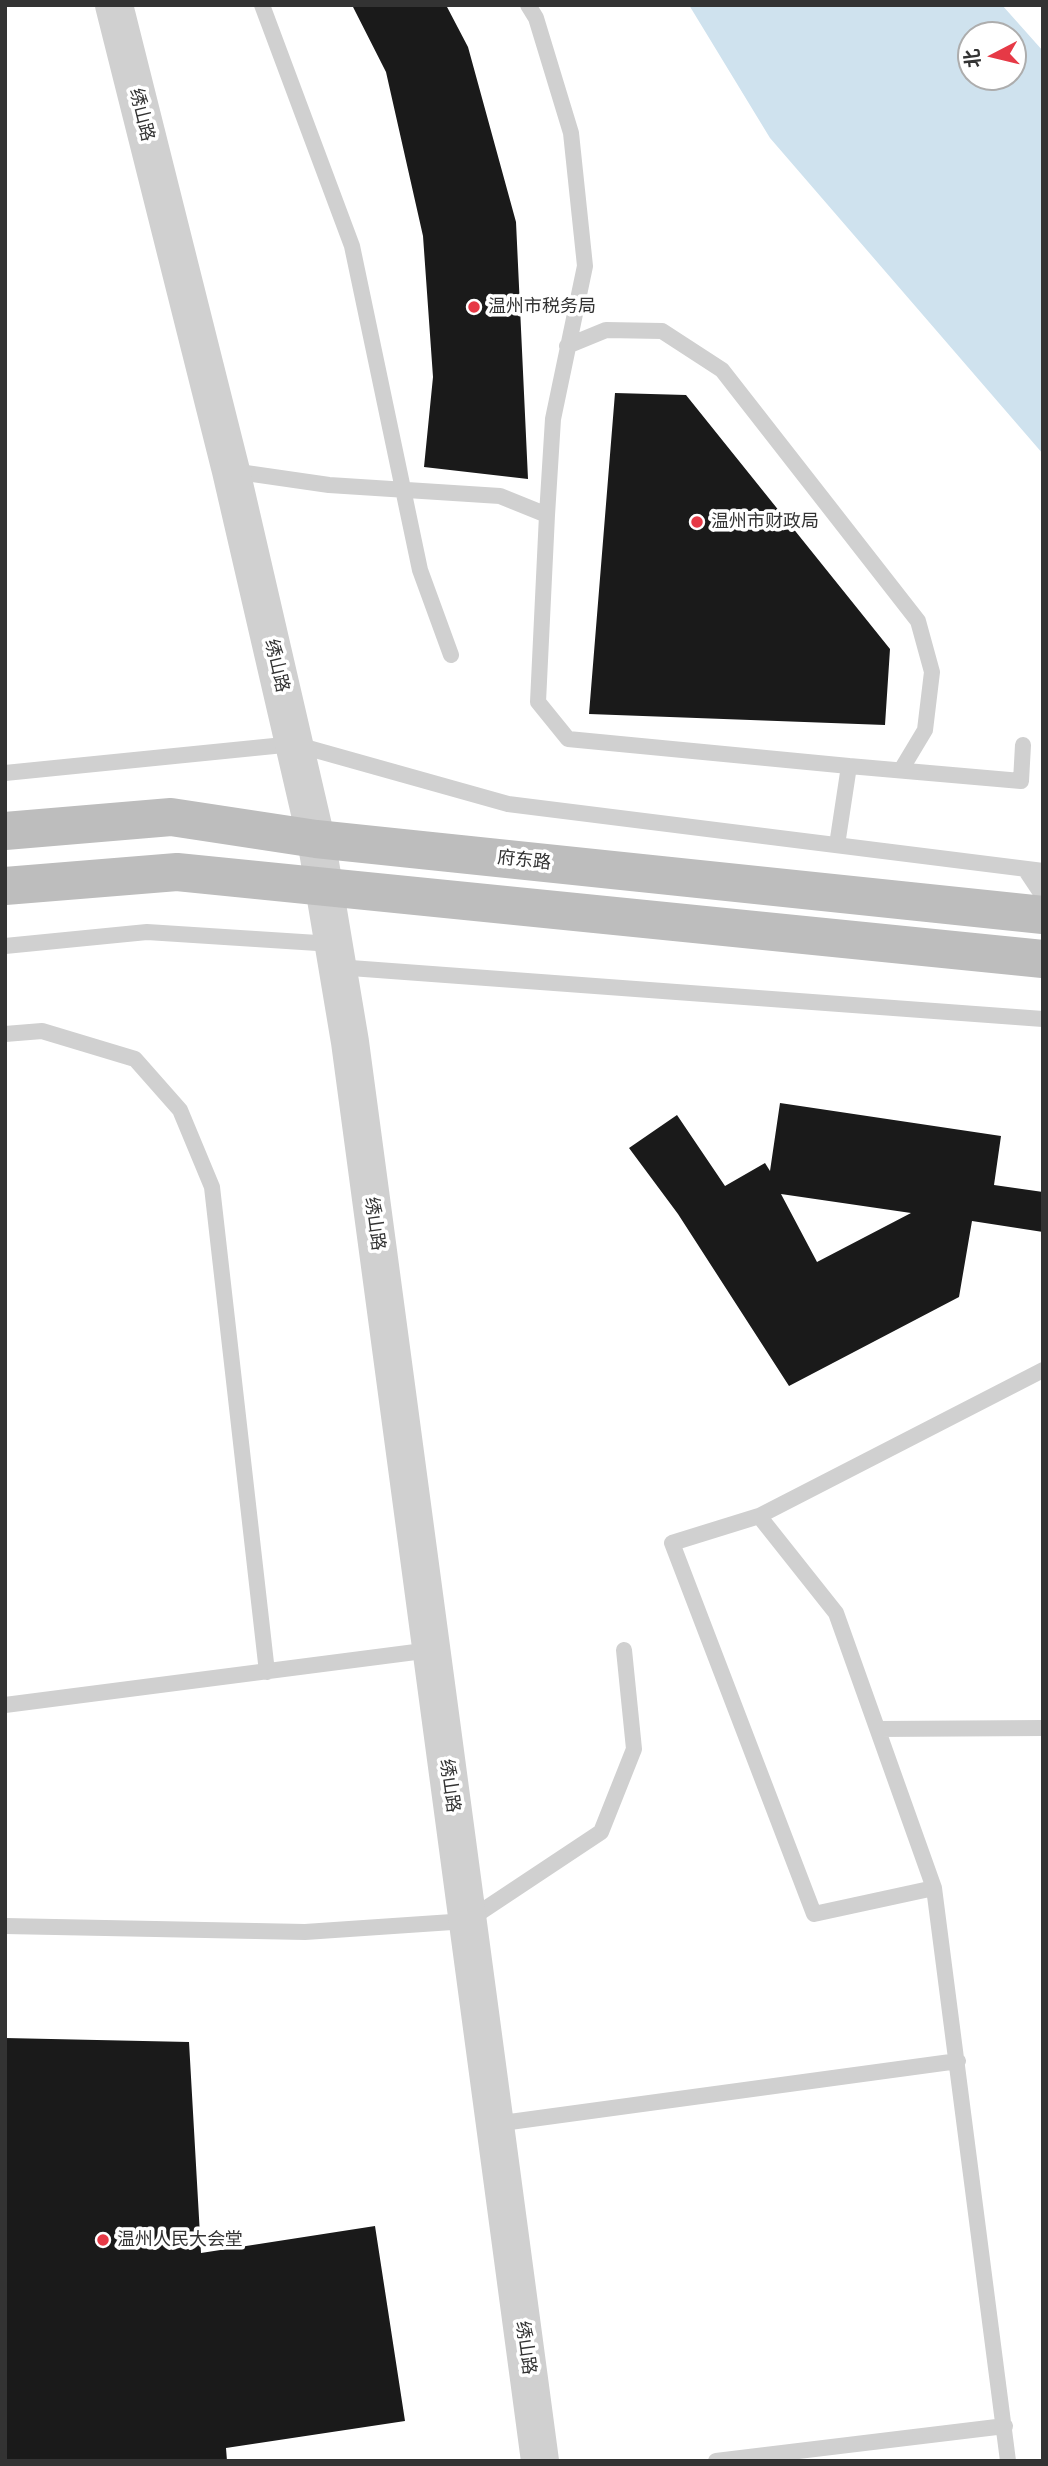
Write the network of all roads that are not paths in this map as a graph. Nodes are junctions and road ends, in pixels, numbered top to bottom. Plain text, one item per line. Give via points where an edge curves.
1 (114, 5) edge
2 (262, 5) edge
3 (528, 5) edge
4 (567, 346) junction
5 (231, 471) junction
6 (402, 490) junction
7 (547, 515) junction
8 (451, 655) dead end
9 (294, 744) junction
10 (1023, 745) dead end
11 (849, 766) junction
12 (901, 770) junction
13 (5, 773) edge
14 (5, 831) edge
15 (316, 839) junction
16 (837, 845) junction
17 (1025, 869) junction
18 (1043, 871) edge
19 (5, 886) edge
20 (324, 886) junction
21 (1043, 896) edge
22 (1043, 915) edge
23 (5, 946) edge
24 (335, 956) junction
25 (1043, 959) edge
26 (1042, 1021) edge
27 (5, 1034) edge
28 (1043, 1370) edge
29 (759, 1516) junction
30 (431, 1650) junction
31 (624, 1650) dead end
32 (267, 1671) junction
33 (5, 1705) edge
34 (1043, 1728) edge
35 (878, 1729) junction
36 (934, 1888) junction
37 (467, 1921) junction
38 (5, 1926) edge
39 (958, 2061) junction
40 (495, 2124) junction
41 (1005, 2426) junction
42 (540, 2461) edge
43 (716, 2461) edge
44 (1008, 2461) edge

1 - 5 street, 绣山路
2 - 6 lane via 352,246
3 - 4 lane via 571,132 585,266
4 - 7 lane via 553,419
4 - 12 lane via 606,330 662,331 722,370 918,621 932,673 925,730
5 - 6 lane
5 - 9 street, 绣山路
6 - 7 lane via 500,496
6 - 8 lane via 420,570
7 - 11 lane via 538,702 568,739
9 - 13 lane
9 - 15 street, 绣山路
9 - 16 lane via 508,804
10 - 12 lane via 1021,781
11 - 12 lane
11 - 16 lane
14 - 15 main road, 府东路 via 171,817
15 - 20 street, 绣山路
15 - 22 main road, 府东路
16 - 17 lane
17 - 18 lane
17 - 21 lane
19 - 20 main road via 177,873
20 - 24 street, 绣山路
20 - 25 main road
23 - 24 lane via 147,932
24 - 26 lane
24 - 30 street, 绣山路
27 - 32 lane via 42,1031 135,1059 180,1110 212,1187
28 - 29 lane
29 - 35 lane via 836,1613
29 - 36 lane via 672,1543 814,1914
30 - 32 lane
30 - 37 street, 绣山路
31 - 37 lane via 634,1749 601,1832
32 - 33 lane
34 - 35 lane
35 - 36 lane
36 - 39 lane
37 - 38 lane via 306,1932
37 - 40 street, 绣山路
39 - 40 lane
39 - 41 lane
40 - 42 street, 绣山路
41 - 43 lane
41 - 44 lane

